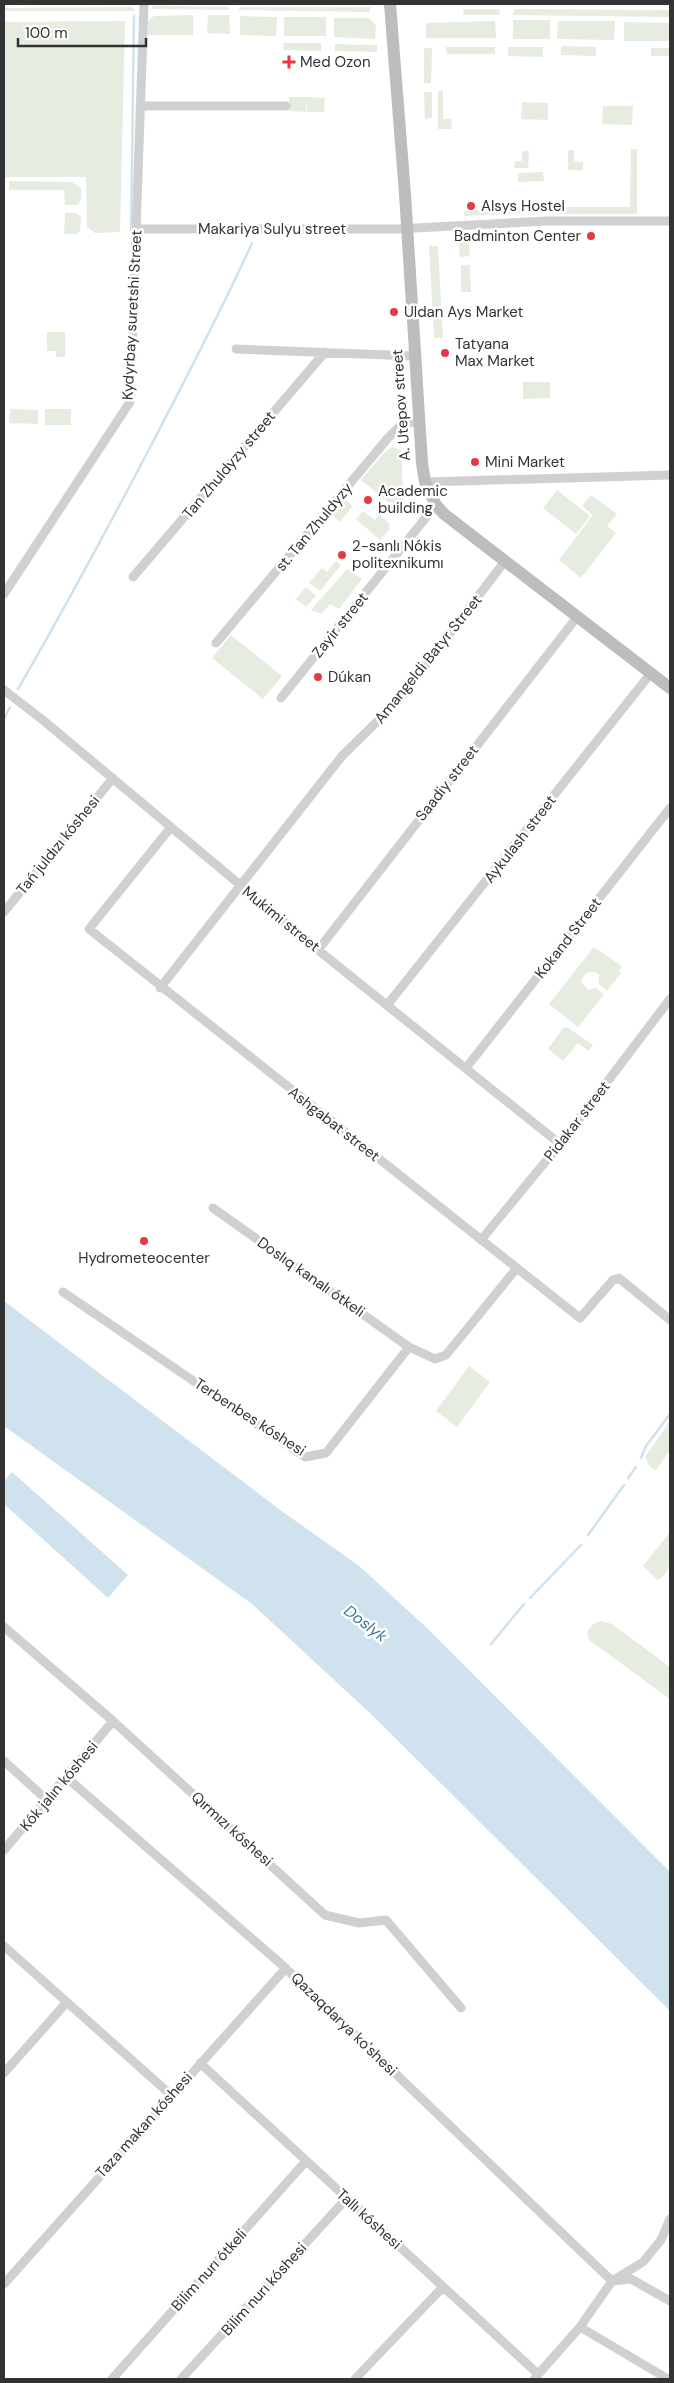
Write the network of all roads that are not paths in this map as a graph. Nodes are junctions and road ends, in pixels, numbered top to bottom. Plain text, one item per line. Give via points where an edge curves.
1 (144, 4) edge
2 (390, 4) edge
3 (140, 106) junction
4 (286, 106) dead end
5 (670, 221) edge
6 (407, 228) junction
7 (136, 229) junction
8 (236, 349) dead end
9 (324, 352) junction
10 (413, 356) junction
11 (418, 422) junction
12 (670, 475) edge
13 (425, 482) junction
14 (436, 505) junction
15 (505, 561) junction
16 (133, 577) dead end
17 (4, 594) edge
18 (577, 617) junction
19 (216, 643) dead end
20 (651, 673) junction
21 (670, 688) edge
22 (4, 690) edge
23 (282, 698) dead end
24 (113, 778) junction
25 (670, 808) edge
26 (171, 827) junction
27 (239, 885) junction
28 (4, 912) edge
29 (318, 950) junction
30 (160, 988) junction
31 (670, 999) edge
32 (388, 1004) junction
33 (466, 1068) junction
34 (560, 1144) junction
35 (213, 1208) dead end
36 (481, 1240) junction
37 (516, 1269) junction
38 (63, 1292) dead end
39 (670, 1320) edge
40 (409, 1347) junction
41 (4, 1627) edge
42 (113, 1721) junction
43 (4, 1761) edge
44 (66, 1778) junction
45 (47, 1800) junction
46 (4, 1850) edge
47 (4, 1946) edge
48 (286, 1968) junction
49 (67, 2002) junction
50 (461, 2008) dead end
51 (200, 2063) junction
52 (4, 2074) edge
53 (171, 2095) junction
54 (306, 2161) junction
55 (347, 2198) junction
56 (670, 2219) edge
57 (612, 2281) junction
58 (4, 2284) edge
59 (443, 2287) junction
60 (670, 2301) edge
61 (580, 2327) junction
62 (536, 2376) edge
63 (112, 2379) edge
64 (181, 2379) edge
65 (355, 2379) edge
66 (668, 2379) edge

1 - 3 street, Kydyrbay suretshi Street
2 - 6 main road, A. Utepov street
3 - 4 street
3 - 7 street, Kydyrbay suretshi Street
5 - 6 street, Makariya Sulyu street via 537,221
6 - 7 street, Makariya Sulyu street
6 - 10 main road, A. Utepov street
7 - 17 street, Kydyrbay suretshi Street via 130,402
8 - 9 street
9 - 10 street
9 - 16 street, Tan Zhuldyzy street
10 - 11 main road, A. Utepov street
11 - 13 main road, A. Utepov street
11 - 19 street, st. Tan Zhuldyzy via 403,423 388,438
12 - 13 street
13 - 14 main road, A. Utepov street
14 - 15 main road, A. Utepov street
14 - 23 street, Zayir street
15 - 18 main road, A. Utepov street
15 - 27 street, Amangeldi Batyr Street via 399,700 342,756
18 - 20 main road, A. Utepov street
18 - 29 street, Saadiy street
20 - 21 main road, A. Utepov street
20 - 32 street, Aykulash street
22 - 24 street, Mukimi street
24 - 26 street, Mukimi street
24 - 28 street, Tań juldızı kóshesi
25 - 33 street, Kokand Street
26 - 27 street, Mukimi street
26 - 30 street, Ashgabat street via 89,929
27 - 29 street, Mukimi street
27 - 30 street, Amangeldi Batyr Street
29 - 32 street, Mukimi street
30 - 36 street, Ashgabat street
31 - 34 street, Pidakar street
32 - 33 street, Mukimi street
33 - 34 street, Mukimi street
34 - 36 street, Pidakar street
35 - 40 street, Doslıq kanalı ótkeli
36 - 37 street, Ashgabat street
37 - 39 street, Ashgabat street via 580,1318 613,1280 619,1278
37 - 40 street via 446,1355 434,1360
38 - 40 street, Terbenbes kóshesi via 305,1457 326,1454
41 - 42 street, Qırmızı kóshesi
42 - 44 street, Kók jalın kóshesi
42 - 50 street, Qırmızı kóshesi via 325,1914 360,1923 386,1920
43 - 45 street
44 - 45 street, Kók jalın kóshesi
44 - 48 street, Qazaqdarya ko'shesi
45 - 46 street, Kók jalın kóshesi
47 - 49 street
48 - 51 street, Taza makan kóshesi
48 - 57 street, Qazaqdarya ko'shesi
49 - 52 street
49 - 53 street
51 - 53 street, Taza makan kóshesi
51 - 54 street, Tallı kóshesi
53 - 58 street, Taza makan kóshesi
54 - 55 street, Tallı kóshesi
54 - 63 street, Bilim nurı ótkeli
55 - 59 street, Tallı kóshesi
55 - 64 street, Bilim nurı kóshesi
56 - 57 street via 661,2240 643,2262
57 - 60 street via 631,2279
57 - 61 street
59 - 62 street, Tallı kóshesi
59 - 65 street
61 - 62 street
61 - 66 street

